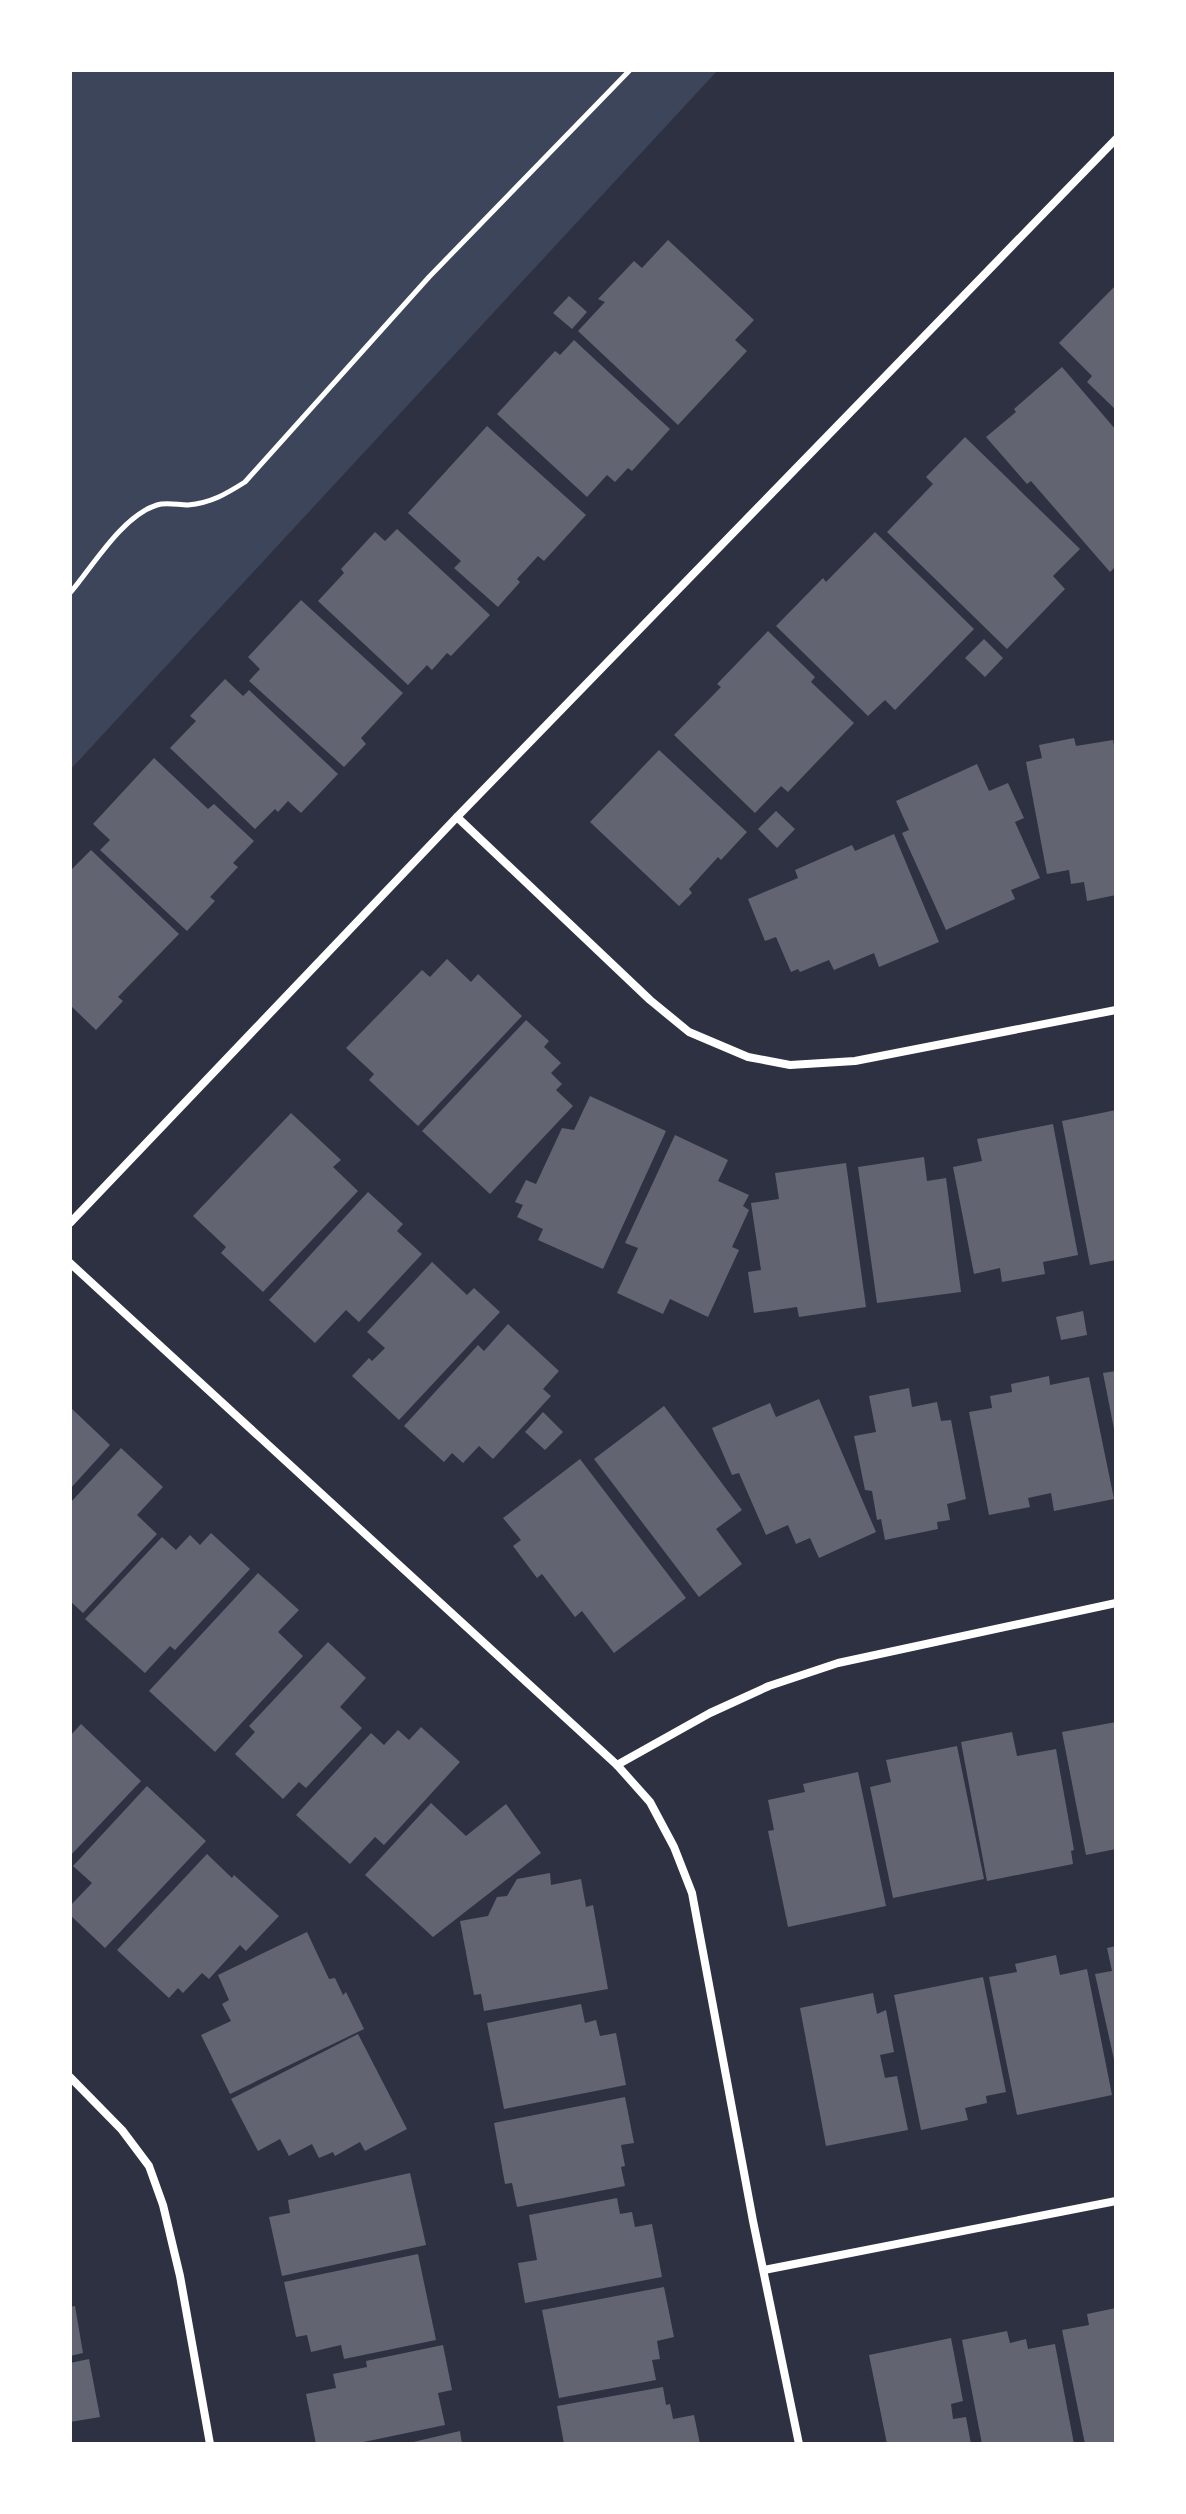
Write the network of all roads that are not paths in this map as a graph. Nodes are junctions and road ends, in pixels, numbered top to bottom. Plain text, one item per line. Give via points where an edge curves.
1 (1116, 139) edge
2 (457, 817) junction
3 (1116, 1010) edge
4 (70, 1223) edge
5 (70, 1263) edge
6 (1116, 1603) edge
7 (617, 1765) junction
8 (70, 2077) edge
9 (1116, 2201) edge
10 (764, 2270) junction
11 (210, 2444) edge
12 (799, 2444) edge

1 - 2 street
2 - 3 street via 650,1000 689,1032 748,1057 790,1065 855,1061
2 - 4 street
5 - 7 street
6 - 7 street via 838,1663 710,1713
7 - 10 street via 650,1802 692,1893
8 - 11 street via 149,2166 180,2276
9 - 10 street
10 - 12 street

